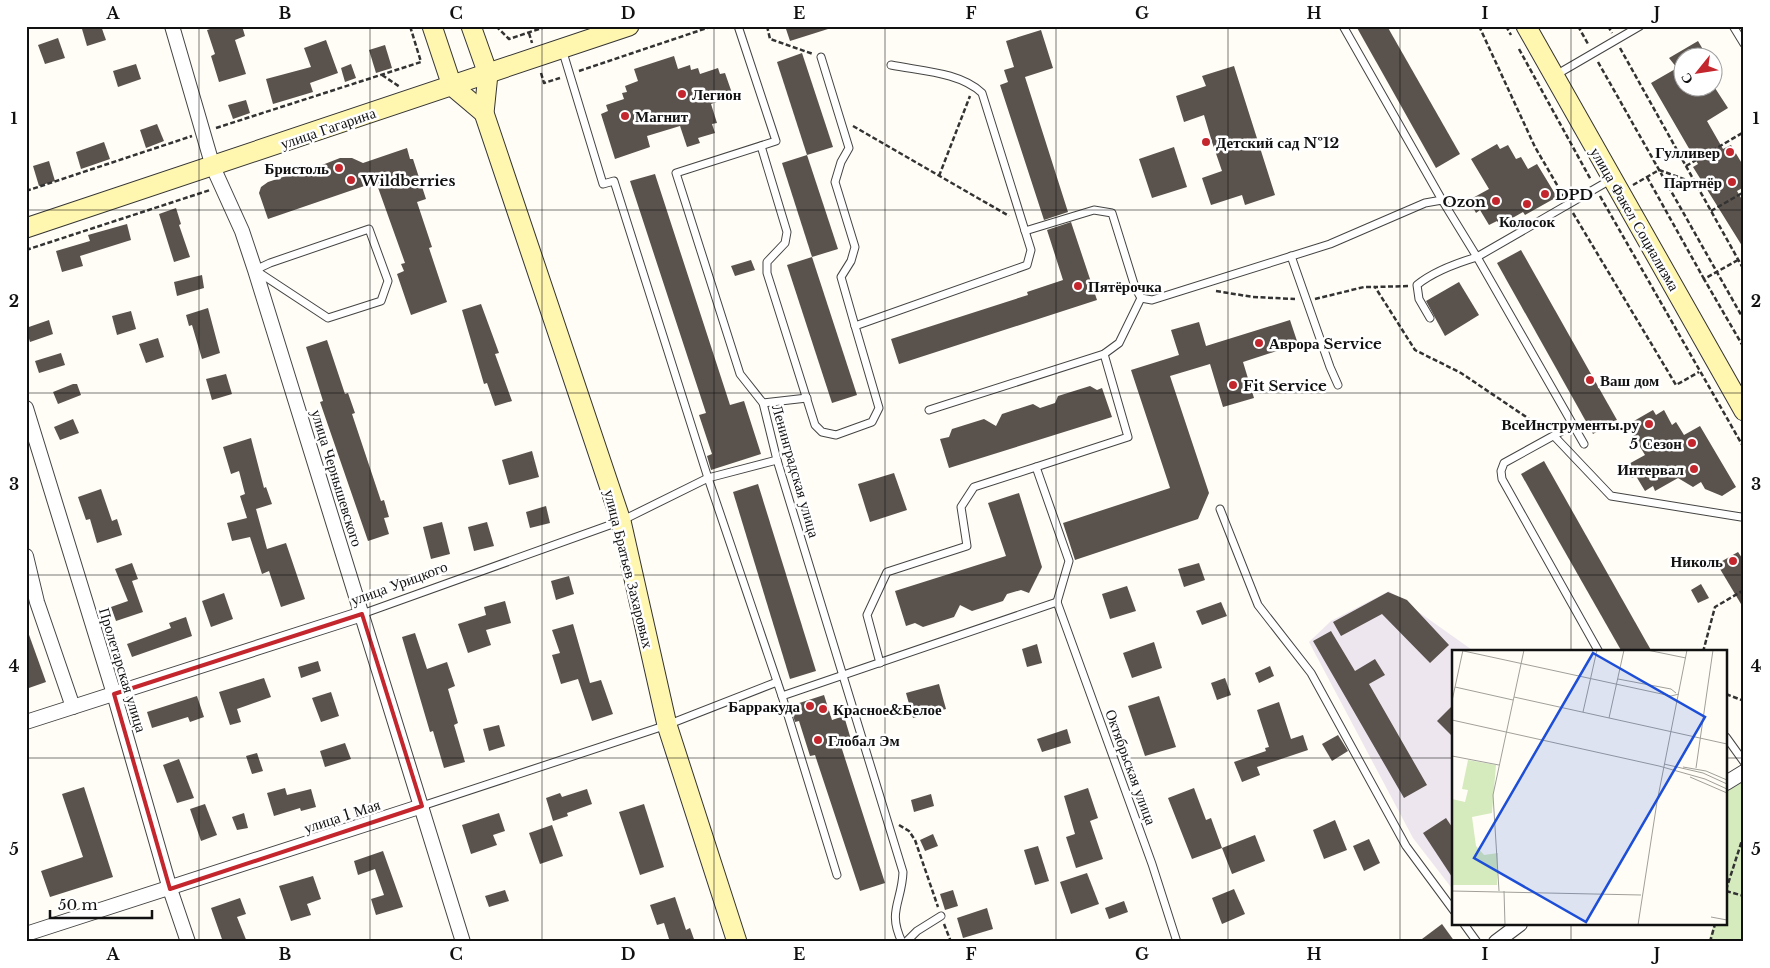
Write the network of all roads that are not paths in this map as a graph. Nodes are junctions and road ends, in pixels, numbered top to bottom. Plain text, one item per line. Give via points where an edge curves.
1 (172, 26) edge
2 (432, 26) edge
3 (471, 26) edge
4 (629, 26) edge
5 (738, 26) edge
6 (1343, 26) edge
7 (1526, 26) edge
8 (1640, 26) edge
9 (1733, 26) edge
10 (606, 30) edge
11 (1744, 44) edge
12 (562, 49) junction
13 (821, 57) road end
14 (891, 65) dead end
15 (488, 74) junction
16 (1554, 76) junction
17 (452, 86) junction
18 (484, 113) junction
19 (761, 146) junction
20 (213, 167) junction
21 (1616, 186) junction
22 (1442, 200) junction
23 (26, 228) edge
24 (1024, 228) junction
25 (1291, 256) junction
26 (1477, 257) junction
27 (255, 270) junction
28 (1141, 298) junction
29 (1430, 318) dead end
30 (855, 326) junction
31 (1104, 354) junction
32 (1338, 385) dead end
33 (807, 398) junction
34 (762, 404) junction
35 (26, 408) edge
36 (929, 410) dead end
37 (1744, 411) edge
38 (1573, 425) junction
39 (1554, 436) junction
40 (1584, 444) dead end
41 (777, 460) junction
42 (1036, 467) junction
43 (708, 478) junction
44 (1220, 509) dead end
45 (1743, 518) edge
46 (621, 521) junction
47 (26, 556) edge
48 (1057, 602) junction
49 (362, 614) junction
50 (1598, 650) edge
51 (880, 663) junction
52 (844, 675) junction
53 (777, 682) junction
54 (114, 694) junction
55 (782, 696) junction
56 (72, 707) junction
57 (26, 722) edge
58 (666, 725) junction
59 (1728, 740) edge
60 (1744, 762) edge
61 (1744, 772) edge
62 (1728, 782) edge
63 (422, 806) junction
64 (837, 875) dead end
65 (170, 889) junction
66 (1452, 907) edge
67 (942, 916) road end
68 (1465, 926) edge
69 (1517, 926) edge
70 (26, 934) edge
71 (188, 942) edge
72 (463, 942) edge
73 (737, 942) edge
74 (902, 942) edge
75 (906, 942) edge
76 (1177, 942) edge
77 (1476, 942) edge
78 (1496, 942) edge

1 - 20 street, улица Чернышевского
2 - 17 main road
3 - 15 main road
4 - 10 main road, улица Гагарина
5 - 19 lane via 776,141
6 - 22 lane
7 - 16 main road, улица Факел Социализма
8 - 16 lane
9 - 11 lane
10 - 12 main road, улица Гагарина
12 - 15 main road, улица Гагарина
12 - 43 lane via 603,184 614,181
13 - 30 lane via 849,148 835,182 855,247 851,261 840,276
14 - 24 lane via 952,78 974,86 982,93
15 - 17 main road, улица Гагарина
15 - 18 main road, улица Братьев Захаровых
16 - 21 main road, улица Факел Социализма
17 - 18 main road
17 - 20 main road, улица Гагарина
18 - 46 main road, улица Братьев Захаровых
19 - 33 lane via 786,232 785,243 767,262 767,273
19 - 34 lane, Ленинградская улица via 676,173 740,374
20 - 23 main road, улица Гагарина
20 - 27 street, улица Чернышевского
21 - 26 lane via 1595,189
21 - 37 main road, улица Факел Социализма
22 - 25 lane via 1425,203 1330,244
22 - 26 lane
24 - 28 lane via 1094,210 1112,213
24 - 30 lane via 1032,250 1027,265
25 - 28 lane via 1152,300
25 - 32 lane
26 - 29 lane via 1418,285 1420,299
26 - 38 lane
27 - 27 lane via 369,229 388,281 381,301 328,318
27 - 49 street, улица Чернышевского
28 - 31 lane via 1119,343
30 - 33 lane via 879,408 872,422 836,435 822,432 815,425
31 - 36 lane
31 - 42 lane via 1128,437
33 - 34 lane
34 - 41 lane, Ленинградская улица
35 - 54 street, Пролетарская улица
38 - 39 lane
38 - 40 lane
39 - 45 lane via 1611,496
39 - 50 lane via 1504,463 1502,479
41 - 43 lane, улица Урицкого
41 - 52 lane, Ленинградская улица
42 - 48 lane via 1068,561
42 - 51 lane via 974,487 962,507 967,546 887,572 867,615
43 - 46 lane, улица Урицкого
43 - 53 lane
44 - 66 lane via 1258,605 1311,673 1406,846
46 - 49 lane, улица Урицкого
46 - 58 main road, улица Братьев Захаровых
47 - 56 street via 37,602
48 - 51 lane
48 - 76 lane, Октябрьская улица
49 - 54 street, улица Урицкого
49 - 63 street, улица Чернышевского
51 - 52 lane
52 - 55 lane
52 - 74 lane, Ленинградская улица via 903,872 903,884 894,912 895,927
53 - 55 lane
53 - 58 lane, улица 1 Мая
54 - 56 street, улица Урицкого
54 - 65 street, Пролетарская улица
55 - 64 lane
56 - 57 street, улица Урицкого
58 - 63 lane, улица 1 Мая
58 - 73 main road, улица Братьев Захаровых
59 - 60 lane
61 - 62 street
63 - 65 street, улица 1 Мая
63 - 72 street, улица Чернышевского
65 - 70 street, улица 1 Мая
65 - 71 street, Пролетарская улица
67 - 75 lane
68 - 77 lane
69 - 78 street

